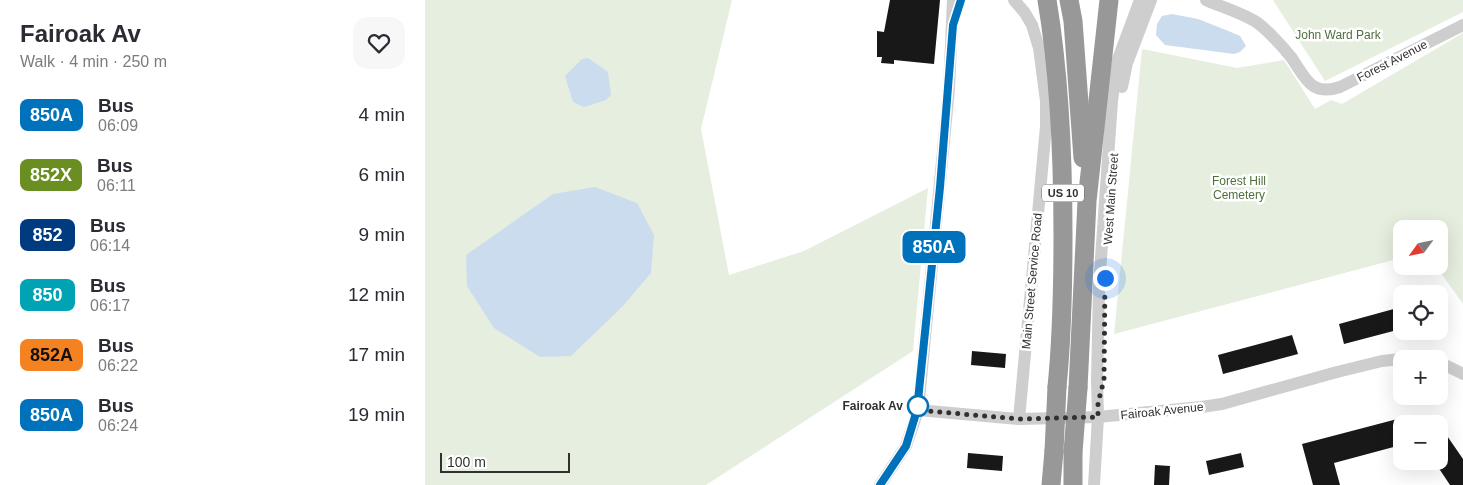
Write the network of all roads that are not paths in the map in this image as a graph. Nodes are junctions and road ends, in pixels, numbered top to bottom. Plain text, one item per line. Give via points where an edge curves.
1 (953, 0) edge
2 (961, 0) edge
3 (1014, 0) edge
4 (1047, 0) edge
5 (1069, 0) edge
6 (1109, 0) edge
7 (1140, 0) edge
8 (1151, 0) edge
9 (1206, 0) edge
10 (953, 25) junction
11 (1463, 25) edge
12 (1087, 201) junction
13 (1393, 360) edge
14 (1448, 366) edge
15 (1463, 374) edge
16 (1098, 403) junction
17 (917, 410) junction
18 (1098, 417) junction
19 (1019, 419) junction
20 (880, 485) edge
21 (1051, 485) edge
22 (1073, 485) edge
23 (1094, 485) edge

1 - 10 street
2 - 10 street
3 - 19 street, Main Street Service Road via 1029,19 1039,48 1046,101
4 - 21 highway, US 10, bridge via 1059,98 1063,180 1063,292
5 - 12 highway, US 10
6 - 12 highway
7 - 16 street, West Main Street via 1118,59 1112,101 1099,287
8 - 16 street, West Main Street via 1121,88 1107,239 1104,380
9 - 11 street, Forest Avenue via 1258,23 1290,56 1308,82 1320,90 1330,91
10 - 17 street
12 - 22 highway, US 10, bridge
13 - 18 street, Fairoak Avenue via 1222,404
14 - 15 street
16 - 18 street, West Main Street
17 - 19 street, Fairoak Avenue
17 - 20 street via 906,446
18 - 19 street, Fairoak Avenue
18 - 23 street, West Main Street

